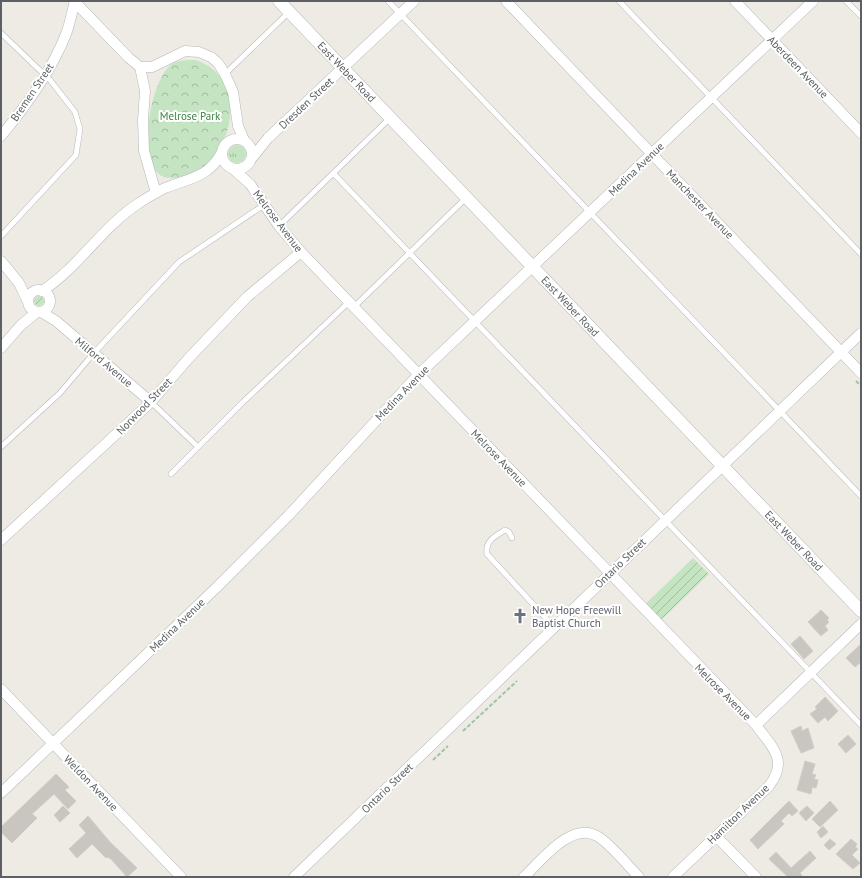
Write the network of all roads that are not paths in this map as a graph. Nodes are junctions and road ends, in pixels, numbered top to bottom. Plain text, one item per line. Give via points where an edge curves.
1 (74, 1) edge
2 (279, 1) edge
3 (388, 1) edge
4 (414, 1) edge
5 (506, 1) edge
6 (619, 1) edge
7 (735, 1) edge
8 (813, 1) edge
9 (846, 1) edge
10 (289, 12) junction
11 (401, 14) junction
12 (861, 16) edge
13 (1, 33) edge
14 (772, 40) junction
15 (140, 67) junction
16 (343, 68) junction
17 (226, 74) junction
18 (46, 76) junction
19 (712, 97) junction
20 (391, 118) junction
21 (238, 126) junction
22 (861, 133) edge
23 (1, 136) edge
24 (268, 138) junction
25 (246, 142) junction
26 (224, 147) junction
27 (651, 154) junction
28 (251, 162) junction
29 (213, 167) junction
30 (230, 168) junction
31 (334, 174) junction
32 (250, 184) junction
33 (156, 193) junction
34 (467, 198) junction
35 (264, 205) junction
36 (590, 213) junction
37 (279, 226) junction
38 (1, 236) edge
39 (301, 252) junction
40 (410, 253) junction
41 (861, 254) edge
42 (1, 261) edge
43 (533, 267) junction
44 (56, 282) junction
45 (19, 283) junction
46 (40, 290) junction
47 (49, 302) junction
48 (352, 304) junction
49 (34, 308) junction
50 (56, 321) junction
51 (475, 321) junction
52 (861, 333) edge
53 (1, 348) edge
54 (841, 352) junction
55 (93, 354) junction
56 (419, 374) junction
57 (859, 377) edge
58 (152, 402) junction
59 (779, 411) junction
60 (1, 447) edge
61 (198, 447) junction
62 (722, 465) junction
63 (172, 474) dead end
64 (861, 496) edge
65 (665, 520) junction
66 (512, 538) dead end
67 (1, 540) edge
68 (609, 573) junction
69 (861, 611) edge
70 (861, 624) edge
71 (554, 627) junction
72 (810, 672) junction
73 (1, 689) edge
74 (756, 725) junction
75 (861, 725) edge
76 (53, 744) junction
77 (1, 793) edge
78 (716, 836) junction
79 (181, 877) edge
80 (294, 877) edge
81 (524, 877) edge
82 (639, 877) edge
83 (673, 877) edge
84 (756, 877) edge

1 - 15 street
1 - 18 street, Bremen Street via 66,32
2 - 10 street, East Weber Road
3 - 11 lane
4 - 11 street, Dresden Street
5 - 27 street, Manchester Avenue
6 - 19 lane
7 - 14 street, Aberdeen Avenue
8 - 14 street, Medina Avenue
9 - 12 lane
10 - 16 street, East Weber Road
10 - 17 lane
11 - 16 street, Dresden Street
11 - 36 lane
13 - 18 lane
14 - 19 street, Medina Avenue
14 - 22 street, Aberdeen Avenue
15 - 17 street via 152,67 185,51 199,52 211,57
15 - 33 street via 145,91 144,151
16 - 20 street, East Weber Road
16 - 24 street, Dresden Street
17 - 21 street via 233,92
18 - 23 street, Bremen Street
18 - 38 lane via 75,112 80,129 76,155
19 - 27 street, Medina Avenue
19 - 41 lane
20 - 31 lane
20 - 34 street, East Weber Road
21 - 25 street
21 - 26 street
24 - 25 street, Dresden Street
24 - 28 street, Dresden Street
25 - 26 street via 235,139
25 - 28 street via 252,150
26 - 29 street
26 - 30 street via 223,160
27 - 36 street, Medina Avenue
27 - 54 street, Manchester Avenue
28 - 30 street via 241,169
28 - 32 street, Melrose Avenue
29 - 30 street
29 - 33 street via 186,182
30 - 32 street, Melrose Avenue
31 - 37 lane
31 - 40 lane
32 - 35 street, Melrose Avenue
33 - 44 street via 138,204 96,239
34 - 40 lane
34 - 43 street, East Weber Road
35 - 37 street, Melrose Avenue
35 - 55 lane via 179,262
36 - 43 street, Medina Avenue
36 - 59 lane
37 - 39 street, Melrose Avenue
39 - 48 street, Melrose Avenue
39 - 58 street, Norwood Street via 247,297 188,359
40 - 48 lane
40 - 51 lane
42 - 45 street
43 - 51 street, Medina Avenue
43 - 62 street, East Weber Road
44 - 46 street
44 - 47 street
45 - 46 street
45 - 49 street
46 - 47 street
46 - 49 street via 32,293
47 - 49 street
47 - 50 street, Milford Avenue
48 - 56 street, Melrose Avenue
48 - 61 lane
49 - 50 street, Milford Avenue
49 - 53 street
50 - 55 street, Milford Avenue
51 - 56 street, Medina Avenue
51 - 65 lane
52 - 54 street, Ontario Street
54 - 57 street, Manchester Avenue
54 - 59 street, Ontario Street
55 - 58 street, Milford Avenue
55 - 60 lane via 60,394
56 - 68 street, Melrose Avenue
56 - 76 street, Medina Avenue via 289,515
58 - 61 lane
58 - 67 street, Norwood Street
59 - 62 street, Ontario Street
59 - 64 lane
61 - 63 lane
62 - 65 street, Ontario Street
62 - 69 street, East Weber Road
65 - 68 street, Ontario Street
65 - 72 lane
66 - 71 lane via 505,530 495,536 488,542 487,554
68 - 71 street, Ontario Street
68 - 74 street, Melrose Avenue
70 - 72 street
71 - 80 street, Ontario Street
72 - 74 street
72 - 75 lane
73 - 76 street, Weldon Avenue
74 - 78 street, Hamilton Avenue via 777,755 779,766 776,777
76 - 77 street, Medina Avenue
76 - 79 street, Weldon Avenue
78 - 83 street, Hamilton Avenue
78 - 84 street
81 - 82 street via 571,834 584,832 602,839

